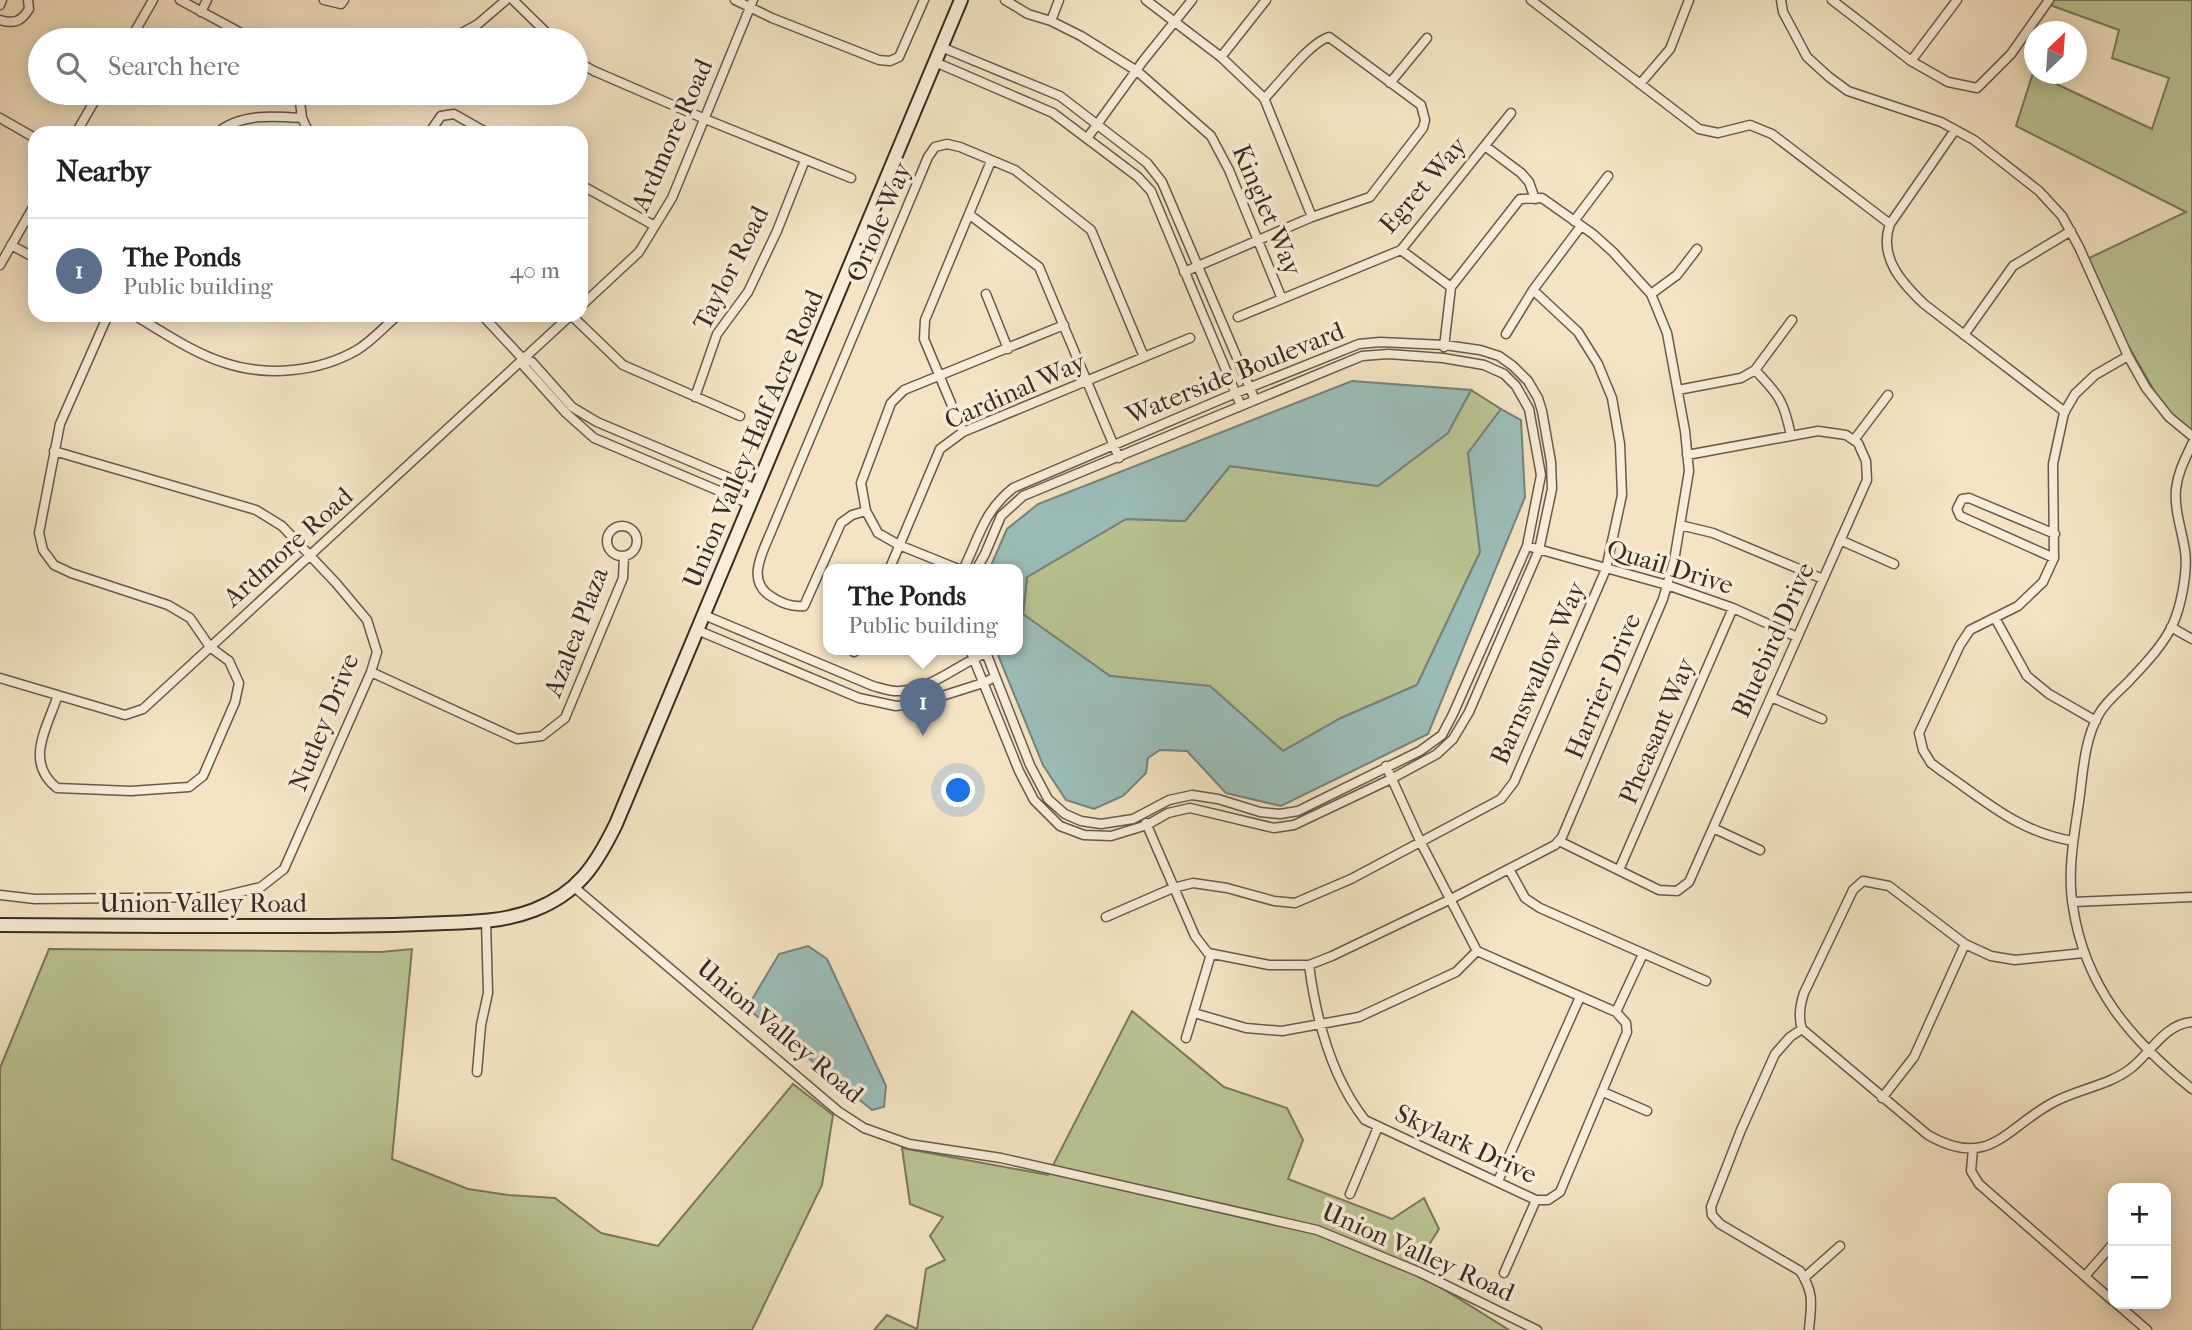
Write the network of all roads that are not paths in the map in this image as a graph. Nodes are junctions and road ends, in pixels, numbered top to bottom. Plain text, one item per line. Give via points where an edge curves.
1 (2, 0) edge
2 (28, 0) edge
3 (153, 0) edge
4 (180, 0) edge
5 (206, 0) edge
6 (324, 0) edge
7 (344, 0) edge
8 (506, 0) edge
9 (513, 0) edge
10 (734, 0) edge
11 (924, 0) edge
12 (961, 0) edge
13 (1005, 0) edge
14 (1059, 0) edge
15 (1146, 0) edge
16 (1192, 0) edge
17 (1266, 0) edge
18 (1531, 0) edge
19 (1689, 0) edge
20 (1781, 0) edge
21 (1832, 0) edge
22 (1957, 0) edge
23 (2049, 0) edge
24 (752, 3) edge
25 (0, 5) edge
26 (201, 12) junction
27 (0, 20) edge
28 (1051, 21) junction
29 (1174, 22) junction
30 (137, 28) edge
31 (231, 28) edge
32 (471, 28) edge
33 (542, 28) edge
34 (1427, 38) dead end
35 (941, 47) junction
36 (1221, 57) junction
37 (1911, 61) junction
38 (935, 62) junction
39 (588, 68) edge
40 (996, 70) junction
41 (1137, 71) junction
42 (1390, 83) junction
43 (1640, 84) junction
44 (988, 85) junction
45 (1264, 99) junction
46 (92, 105) edge
47 (300, 105) edge
48 (1511, 113) dead end
49 (0, 118) edge
50 (302, 118) junction
51 (705, 119) junction
52 (1097, 124) junction
53 (80, 126) edge
54 (230, 126) edge
55 (306, 126) edge
56 (434, 126) edge
57 (468, 126) edge
58 (1955, 130) junction
59 (28, 134) edge
60 (1088, 137) junction
61 (1485, 146) junction
62 (805, 160) junction
63 (991, 161) junction
64 (1608, 176) dead end
65 (851, 178) dead end
66 (588, 189) edge
67 (1535, 199) junction
68 (970, 215) junction
69 (28, 216) edge
70 (1312, 217) junction
71 (1577, 223) junction
72 (1890, 224) junction
73 (655, 226) junction
74 (2071, 231) junction
75 (1258, 240) junction
76 (11, 245) junction
77 (1697, 249) dead end
78 (1401, 250) junction
79 (28, 254) edge
80 (0, 265) edge
81 (1197, 266) junction
82 (1184, 272) junction
83 (1451, 286) junction
84 (1532, 290) junction
85 (986, 294) dead end
86 (1651, 295) junction
87 (588, 299) edge
88 (1282, 299) junction
89 (1238, 317) dead end
90 (1792, 320) dead end
91 (105, 322) edge
92 (146, 322) edge
93 (390, 322) edge
94 (489, 322) edge
95 (563, 322) edge
96 (578, 322) edge
97 (1064, 325) junction
98 (1506, 334) dead end
99 (1964, 335) junction
100 (1190, 338) dead end
101 (1445, 345) junction
102 (1008, 349) junction
103 (2128, 356) junction
104 (1144, 357) junction
105 (1443, 358) junction
106 (523, 359) junction
107 (1755, 370) junction
108 (938, 376) junction
109 (1087, 381) junction
110 (1251, 387) junction
111 (1678, 390) junction
112 (1236, 393) junction
113 (1888, 395) dead end
114 (695, 397) junction
115 (1255, 400) junction
116 (1241, 405) junction
117 (2065, 412) junction
118 (740, 416) dead end
119 (963, 432) junction
120 (1791, 436) junction
121 (2192, 436) edge
122 (1854, 440) junction
123 (2192, 444) edge
124 (1113, 445) junction
125 (54, 451) junction
126 (1687, 455) junction
127 (1119, 458) junction
128 (684, 460) junction
129 (680, 475) junction
130 (756, 489) junction
131 (750, 505) junction
132 (866, 511) junction
133 (1680, 525) junction
134 (2055, 534) junction
135 (1840, 540) junction
136 (899, 545) junction
137 (1527, 546) junction
138 (1539, 550) junction
139 (310, 555) junction
140 (624, 556) dead end
141 (2054, 558) junction
142 (891, 564) edge
143 (947, 564) edge
144 (965, 564) edge
145 (979, 564) edge
146 (1894, 564) dead end
147 (1606, 569) junction
148 (1823, 579) junction
149 (1667, 585) junction
150 (1733, 608) junction
151 (704, 615) junction
152 (1995, 618) junction
153 (2171, 628) junction
154 (697, 630) junction
155 (1797, 638) junction
156 (2192, 639) edge
157 (210, 647) junction
158 (970, 655) edge
159 (971, 655) edge
160 (986, 655) edge
161 (372, 672) junction
162 (995, 677) junction
163 (0, 678) edge
164 (983, 683) junction
165 (58, 695) junction
166 (1771, 697) junction
167 (1822, 719) dead end
168 (2096, 721) junction
169 (1385, 766) junction
170 (1391, 779) junction
171 (1141, 814) junction
172 (1147, 825) junction
173 (1713, 828) junction
174 (1559, 841) junction
175 (2073, 841) junction
176 (1421, 843) junction
177 (1760, 850) dead end
178 (1509, 869) junction
179 (1619, 870) junction
180 (574, 887) junction
181 (1173, 888) junction
182 (0, 895) edge
183 (2192, 897) edge
184 (1451, 899) junction
185 (2073, 902) junction
186 (1105, 917) dead end
187 (486, 921) junction
188 (0, 925) edge
189 (1965, 944) junction
190 (1477, 951) junction
191 (2084, 953) junction
192 (1211, 954) junction
193 (1643, 954) junction
194 (1308, 965) junction
195 (1706, 981) dead end
196 (1580, 997) junction
197 (1194, 1013) junction
198 (1616, 1013) junction
199 (2192, 1022) edge
200 (1321, 1025) junction
201 (1802, 1029) junction
202 (1186, 1038) dead end
203 (2148, 1051) junction
204 (477, 1072) dead end
205 (2192, 1089) edge
206 (1603, 1091) junction
207 (1882, 1098) junction
208 (1647, 1111) dead end
209 (1378, 1127) junction
210 (1973, 1149) junction
211 (1498, 1181) junction
212 (1350, 1194) dead end
213 (1536, 1200) junction
214 (1840, 1246) dead end
215 (2111, 1246) edge
216 (1504, 1273) dead end
217 (2085, 1276) junction
218 (1804, 1278) junction
219 (2108, 1296) edge
220 (2123, 1309) edge
221 (1537, 1330) edge
222 (1808, 1330) edge
223 (2147, 1330) edge

1 - 25 street
2 - 27 street via 23,19 13,24
3 - 30 street
4 - 26 street
5 - 26 street
6 - 7 street via 341,5
8 - 32 street
9 - 33 street
10 - 24 street
11 - 24 street via 899,57 890,61 785,23
12 - 35 street, Union Valley-Half Acre Road
13 - 28 street, Kinglet Way
14 - 28 street
15 - 29 street
16 - 29 street
17 - 36 street
18 - 43 street
19 - 43 street via 1670,49
20 - 58 street via 1807,57 1829,77 1848,91
21 - 37 street
22 - 37 street
23 - 37 street via 2011,54 1977,89 1948,82
24 - 51 street, Ardmore Road
26 - 31 street
28 - 41 street, Kinglet Way
29 - 36 street
29 - 41 street
34 - 42 street
35 - 38 street, Union Valley-Half Acre Road
35 - 40 street
36 - 45 street
38 - 44 street
38 - 130 street, Union Valley-Half Acre Road
39 - 51 street
40 - 44 street
40 - 52 street via 1060,96
41 - 52 street
41 - 75 street, Kinglet Way via 1211,136
42 - 45 street via 1329,37
42 - 70 street via 1421,105 1423,128 1370,197
43 - 72 street via 1699,129 1718,133 1750,125 1772,134
44 - 60 street via 1053,113
45 - 70 street
46 - 53 street
47 - 50 street
48 - 61 street, Egret Way
49 - 59 street
50 - 54 street via 262,116
50 - 55 street
51 - 62 street
51 - 73 street, Ardmore Road via 673,198
52 - 60 street
52 - 81 street via 1147,163 1161,181
56 - 57 street via 441,116 454,114
58 - 72 street
58 - 74 street via 2039,191
60 - 82 street via 1151,191
61 - 67 street via 1521,173
61 - 78 street, Egret Way
62 - 65 street
62 - 114 street, Taylor Road via 748,292 717,334
63 - 68 street
63 - 104 street, Oriole Way via 1016,170 1091,230
63 - 132 street, Oriole Way via 947,144 935,147 929,157 756,572 766,594 804,606 841,523
64 - 71 street
66 - 73 street
67 - 71 street, Harrier Drive via 1542,198
67 - 83 street via 1520,199
68 - 97 street via 1039,267
68 - 108 street via 925,320 924,339
69 - 76 street
70 - 75 street
71 - 84 street
71 - 86 street, Harrier Drive via 1613,252
72 - 99 street via 1889,262 1903,284
73 - 87 street, Ardmore Road via 639,252
74 - 99 street via 2013,265
74 - 103 street
75 - 81 street
75 - 88 street, Kinglet Way
76 - 79 street
76 - 80 street
77 - 86 street via 1677,275
78 - 83 street
78 - 88 street, Egret Way
81 - 82 street
81 - 110 street
82 - 112 street
83 - 101 street
84 - 98 street
84 - 147 street, Barnswallow Way via 1578,332 1612,398 1622,495
85 - 102 street
86 - 111 street, Harrier Drive via 1667,333
88 - 89 street, Egret Way
90 - 107 street
91 - 125 street via 60,424
92 - 93 street via 225,363 262,370 308,369 357,350
94 - 106 street
95 - 106 street, Ardmore Road
96 - 114 street via 622,365
97 - 102 street
97 - 109 street
99 - 117 street
100 - 104 street, Cardinal Way
101 - 105 street
101 - 110 street, Waterside Boulevard via 1359,344
101 - 138 street, Waterside Boulevard via 1499,356 1528,381 1538,398 1552,489
102 - 108 street
103 - 117 street via 2095,375 2075,394
103 - 121 street via 2169,417
104 - 109 street, Cardinal Way
105 - 115 street, Waterside Boulevard via 1362,356
105 - 137 street, Waterside Boulevard via 1484,365 1504,374 1529,409 1541,475
106 - 128 street via 532,362 572,407
106 - 129 street via 523,365 557,403 594,438
106 - 139 street, Ardmore Road
107 - 111 street via 1741,378
107 - 120 street via 1778,394
108 - 119 street
108 - 132 street via 904,390 891,403 861,483
109 - 119 street, Cardinal Way
109 - 124 street
110 - 112 street, Waterside Boulevard
110 - 115 street
111 - 126 street, Harrier Drive
112 - 116 street
112 - 124 street, Waterside Boulevard
113 - 122 street
114 - 118 street
115 - 116 street, Waterside Boulevard
116 - 127 street, Waterside Boulevard
117 - 134 street via 2053,464
119 - 136 street, Cardinal Way via 940,449
120 - 122 street via 1818,430
120 - 126 street
122 - 135 street, Bluebird Drive via 1866,461 1867,480
123 - 153 street via 2176,490 2186,554 2182,593
124 - 127 street
124 - 144 street, Waterside Boulevard via 1033,478 999,499 987,514
125 - 139 street, Nutley Drive via 256,510 282,526
125 - 157 street via 39,533 43,550 54,565 168,605 190,618
126 - 133 street, Harrier Drive via 1689,471
127 - 145 street, Waterside Boulevard via 1023,496 1001,516
128 - 129 street via 678,466
128 - 130 street
129 - 131 street
130 - 131 street, Union Valley-Half Acre Road
131 - 151 street, Union Valley-Half Acre Road
132 - 136 street via 878,533
133 - 148 street via 1713,533
133 - 149 street, Harrier Drive
134 - 141 street
134 - 141 street via 1969,498 1962,499 1957,509 1960,516
135 - 146 street
135 - 148 street, Bluebird Drive
136 - 142 street, Cardinal Way
136 - 143 street
137 - 138 street, Quail Drive
137 - 169 street, Waterside Boulevard via 1442,735 1420,751
138 - 147 street, Quail Drive
138 - 170 street, Waterside Boulevard via 1469,712 1452,739 1437,754
139 - 157 street, Ardmore Road
139 - 161 street, Nutley Drive via 367,620 377,652
140 - 161 street, Azalea Plaza via 623,578 565,718 542,736 517,738
141 - 152 street via 2033,593
147 - 149 street, Quail Drive
147 - 176 street, Barnswallow Way via 1514,782 1501,799
148 - 155 street, Bluebird Drive
149 - 150 street, Quail Drive
149 - 174 street, Harrier Drive
150 - 155 street, Quail Drive
150 - 179 street, Pheasant Way
151 - 154 street, Union Valley-Half Acre Road
151 - 158 street via 897,692 942,677
152 - 168 street via 2027,676
152 - 175 street via 1970,630 1960,645 1919,733 1923,750 1937,767 2021,825
153 - 156 street
153 - 168 street
154 - 164 street via 859,698 896,706
154 - 180 street, Union Valley-Half Acre Road via 616,824 596,863
155 - 166 street, Bluebird Drive
157 - 165 street, Ardmore Road via 143,709 125,715
157 - 165 street via 229,661 239,683 203,776 189,787 131,791 57,788 38,764 38,752
159 - 164 street, Waterside Boulevard
160 - 162 street, Waterside Boulevard
161 - 182 street, Nutley Drive via 285,869 261,887 219,897 35,899
162 - 164 street
162 - 171 street, Waterside Boulevard via 1048,799 1081,821 1101,824
163 - 165 street, Ardmore Road
164 - 172 street, Waterside Boulevard via 1034,800 1059,826 1084,835 1111,836
166 - 167 street
166 - 173 street, Bluebird Drive
168 - 175 street
169 - 170 street
169 - 171 street, Waterside Boulevard via 1298,811 1260,812 1192,796 1169,800
170 - 172 street, Waterside Boulevard via 1294,825 1274,828 1190,808
170 - 176 street
171 - 172 street
172 - 181 street
173 - 177 street
173 - 179 street, Bluebird Drive via 1689,882 1677,891 1659,890
174 - 178 street
174 - 179 street, Bluebird Drive
175 - 185 street
176 - 181 street, Barnswallow Way via 1295,903 1193,883
176 - 184 street
178 - 184 street
178 - 193 street via 1525,898 1540,908
180 - 187 street, Union Valley Road via 535,910
180 - 221 street, Union Valley Road via 838,1111 872,1131 909,1144 1001,1158 1317,1230 1419,1272
181 - 186 street, Barnswallow Way
181 - 192 street via 1195,936
183 - 185 street
184 - 190 street
184 - 194 street
185 - 191 street
187 - 188 street, Union Valley Road via 405,926
187 - 204 street via 488,993
189 - 191 street via 1991,956 2015,960
189 - 201 street via 1889,886 1863,881 1853,890 1804,993
189 - 207 street via 1914,1057
190 - 196 street
190 - 200 street via 1456,972 1359,1017
191 - 203 street via 2105,998
192 - 194 street via 1269,965
192 - 197 street
193 - 195 street
193 - 198 street
194 - 200 street, Skylark Drive
196 - 198 street
196 - 211 street
197 - 200 street via 1246,1028 1282,1031
197 - 202 street
198 - 206 street, Skylark Drive via 1626,1023 1627,1032
199 - 203 street via 2182,1023
200 - 209 street, Skylark Drive via 1354,1106
201 - 207 street
201 - 218 street via 1775,1054 1711,1207 1720,1224 1788,1263
203 - 205 street
203 - 210 street via 2119,1076 2054,1101 2009,1135
206 - 208 street
206 - 213 street, Skylark Drive via 1560,1192 1548,1200
207 - 210 street via 1947,1146
209 - 211 street, Skylark Drive
209 - 212 street
210 - 217 street via 1971,1171 1979,1184
211 - 213 street, Skylark Drive
213 - 216 street
214 - 218 street
215 - 217 street
217 - 219 street
218 - 222 street via 1812,1297
220 - 223 street

